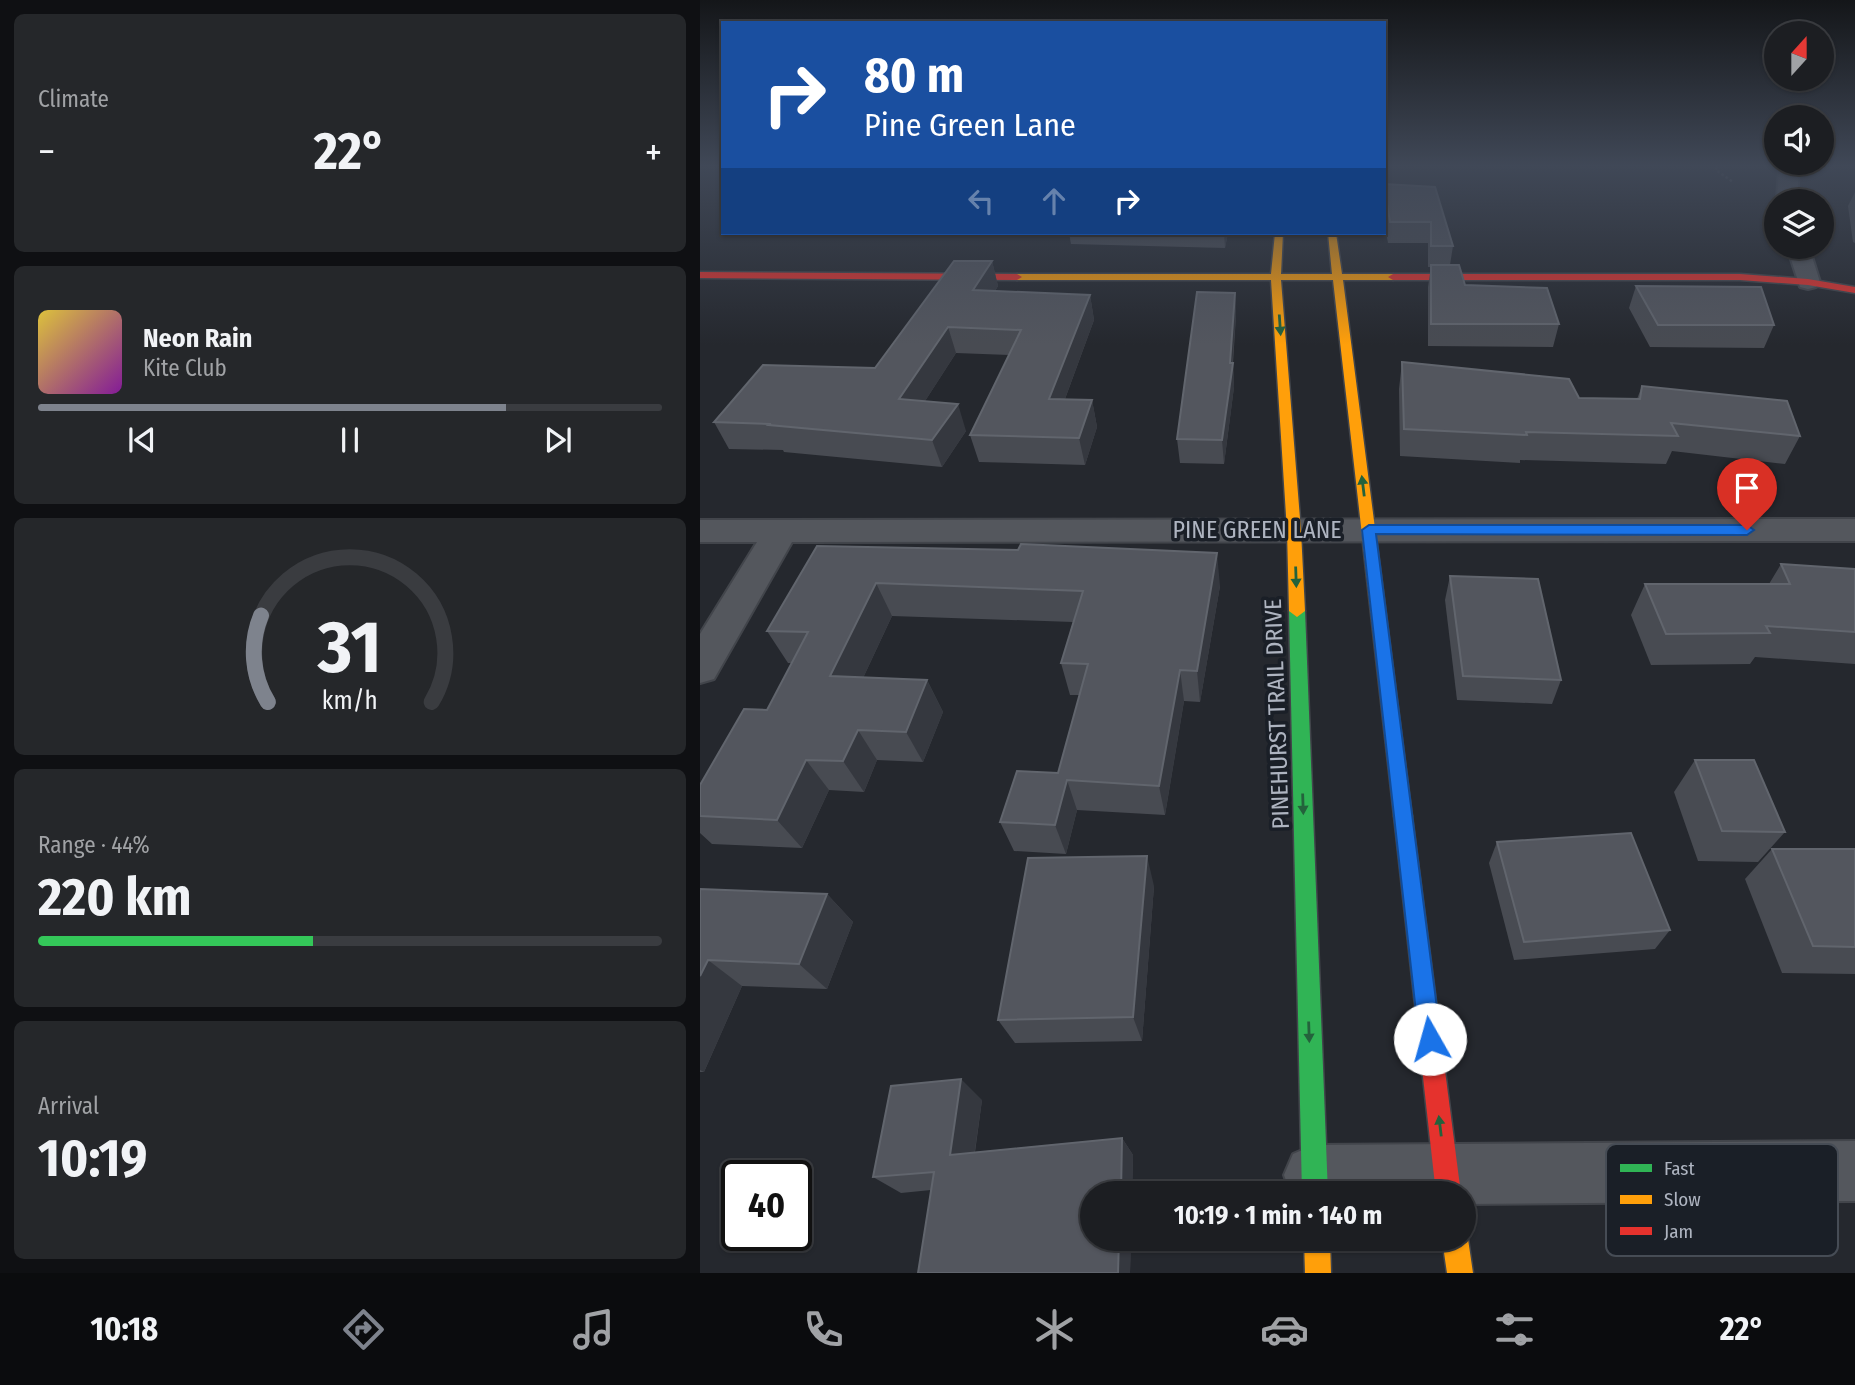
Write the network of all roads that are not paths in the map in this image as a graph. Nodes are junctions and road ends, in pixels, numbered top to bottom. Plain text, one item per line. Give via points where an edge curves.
1 (1279, 235) edge
2 (1332, 235) edge
3 (1801, 259) edge
4 (700, 275) edge
5 (1338, 276) junction
6 (1276, 278) junction
7 (1808, 282) junction
8 (1855, 290) edge
9 (1369, 530) junction
10 (1855, 530) edge
11 (700, 531) edge
12 (781, 531) junction
13 (1294, 531) junction
14 (700, 668) edge
15 (1606, 1178) edge
16 (1314, 1181) edge
17 (1448, 1181) edge
18 (1476, 1182) edge
19 (1317, 1251) edge
20 (1457, 1251) edge
21 (1318, 1273) edge
22 (1460, 1273) edge

1 - 6 street, PINEHURST TRAIL DRIVE
2 - 5 street
3 - 7 street
4 - 6 street
5 - 6 street
5 - 7 street via 1740,277
9 -> 5 street
6 -> 13 street, PINEHURST TRAIL DRIVE
7 - 8 street
9 - 10 street, PINE GREEN LANE
9 - 13 street, PINE GREEN LANE
17 -> 9 street
11 - 12 street, PINE GREEN LANE
12 - 13 street, PINE GREEN LANE
12 - 14 street
13 -> 16 street, PINEHURST TRAIL DRIVE
15 - 18 street
19 - 21 street
20 - 22 street

